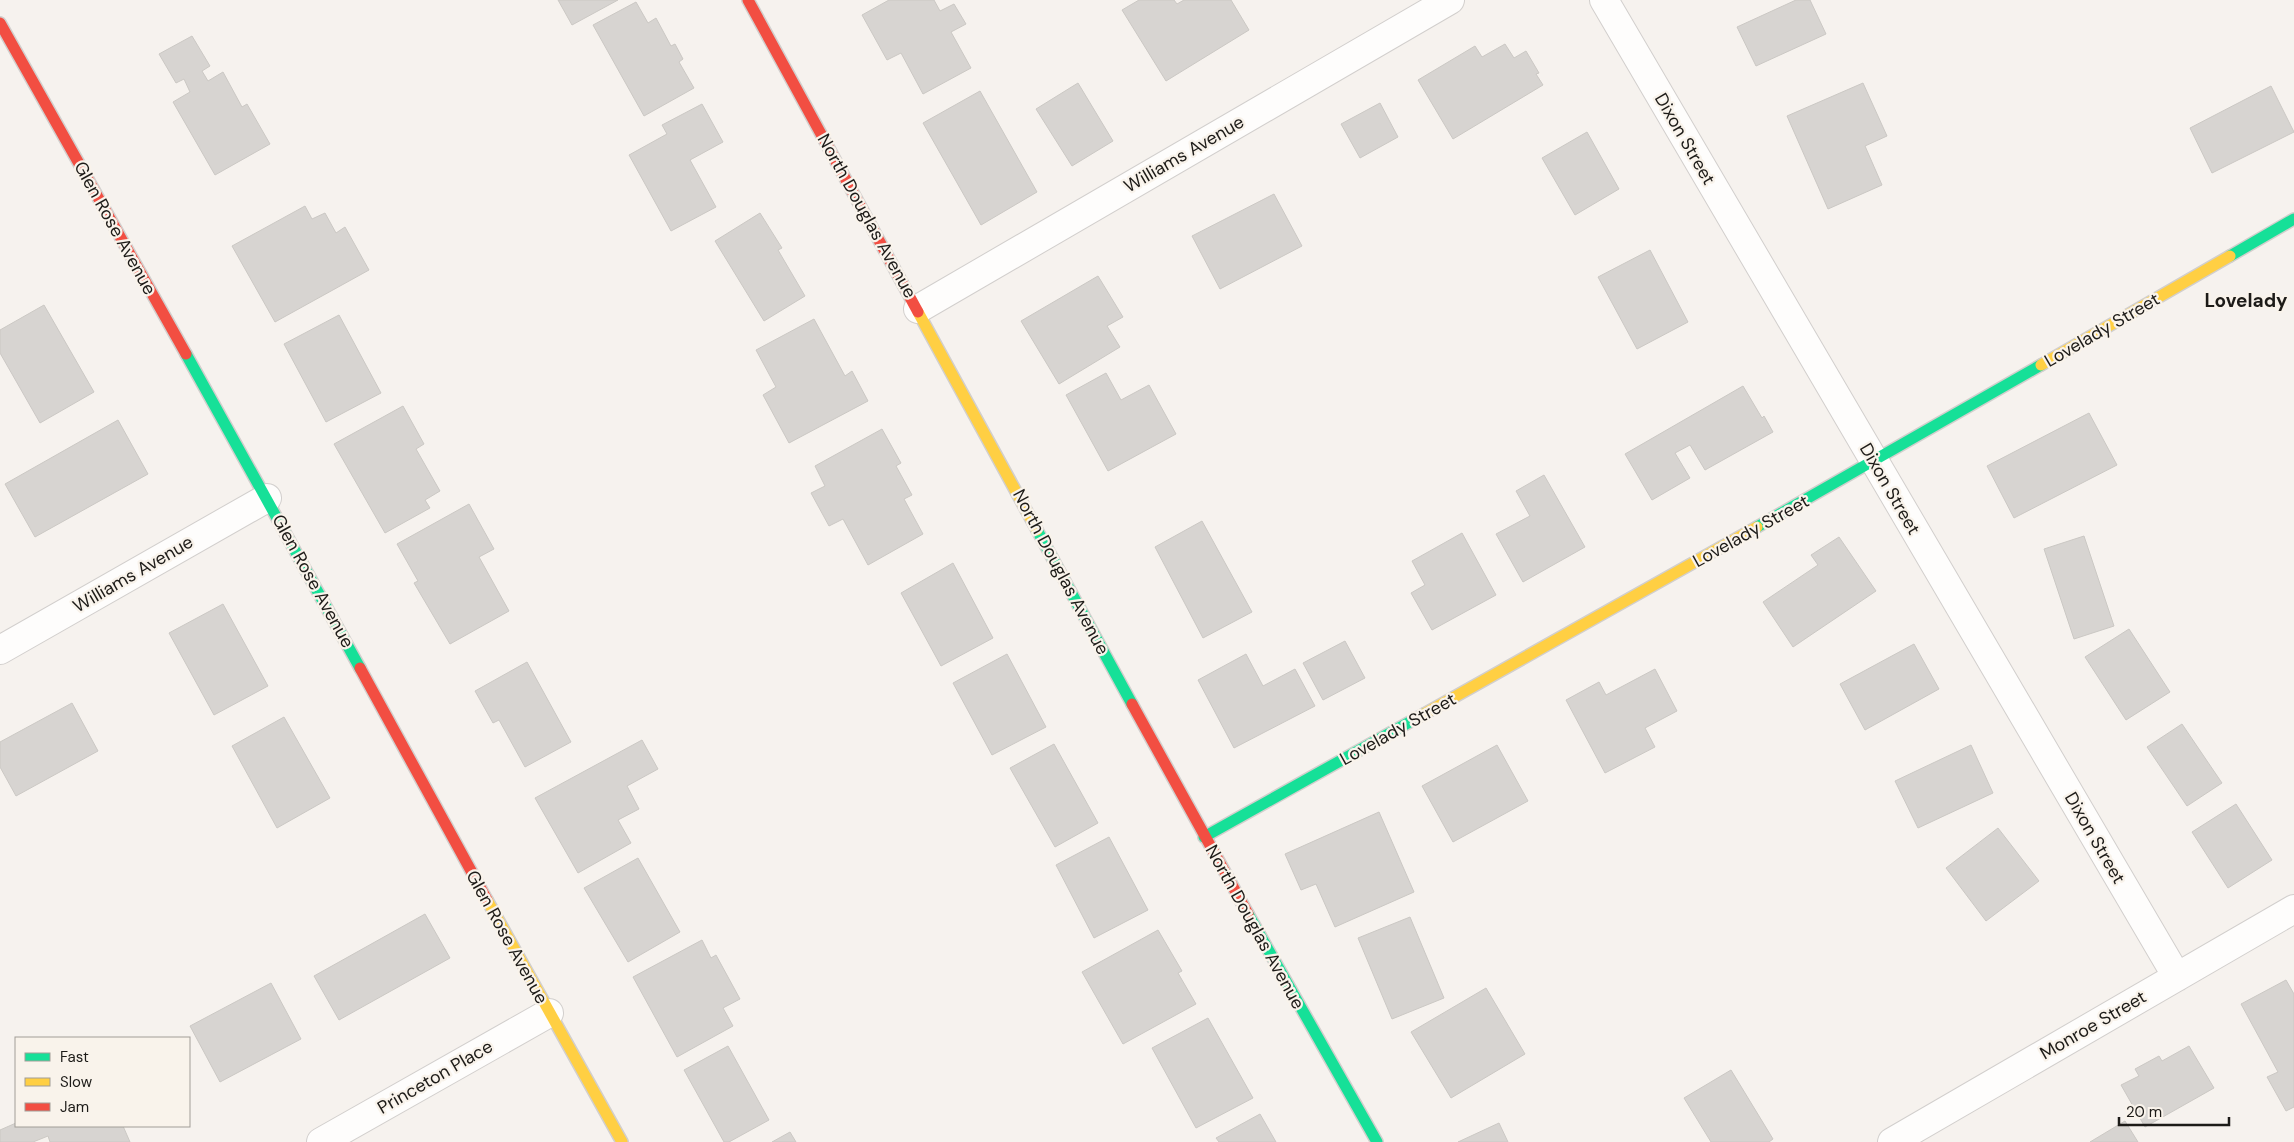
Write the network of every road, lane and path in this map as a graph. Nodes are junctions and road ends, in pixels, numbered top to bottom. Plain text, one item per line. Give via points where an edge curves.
1 (748, 0) edge
2 (1450, 0) edge
3 (1604, 0) edge
4 (0, 22) edge
5 (2294, 219) edge
6 (918, 309) junction
7 (1874, 462) junction
8 (267, 498) junction
9 (0, 650) edge
10 (1204, 837) junction
11 (2294, 909) edge
12 (2177, 977) junction
13 (549, 1013) junction
14 (321, 1142) edge
15 (622, 1142) edge
16 (1377, 1142) edge
17 (1892, 1142) edge

1 - 6 street, North Douglas Avenue
2 - 6 street, Williams Avenue
3 - 7 street, Dixon Street
4 - 8 street, Glen Rose Avenue
5 - 7 street, Lovelady Street
6 - 10 street, North Douglas Avenue
7 - 10 street, Lovelady Street
7 - 12 street, Dixon Street
8 - 9 street, Williams Avenue
8 - 13 street, Glen Rose Avenue
10 - 16 street, North Douglas Avenue
11 - 12 street, Monroe Street
12 - 17 street, Monroe Street
13 - 14 street, Princeton Place
13 - 15 street, Glen Rose Avenue

